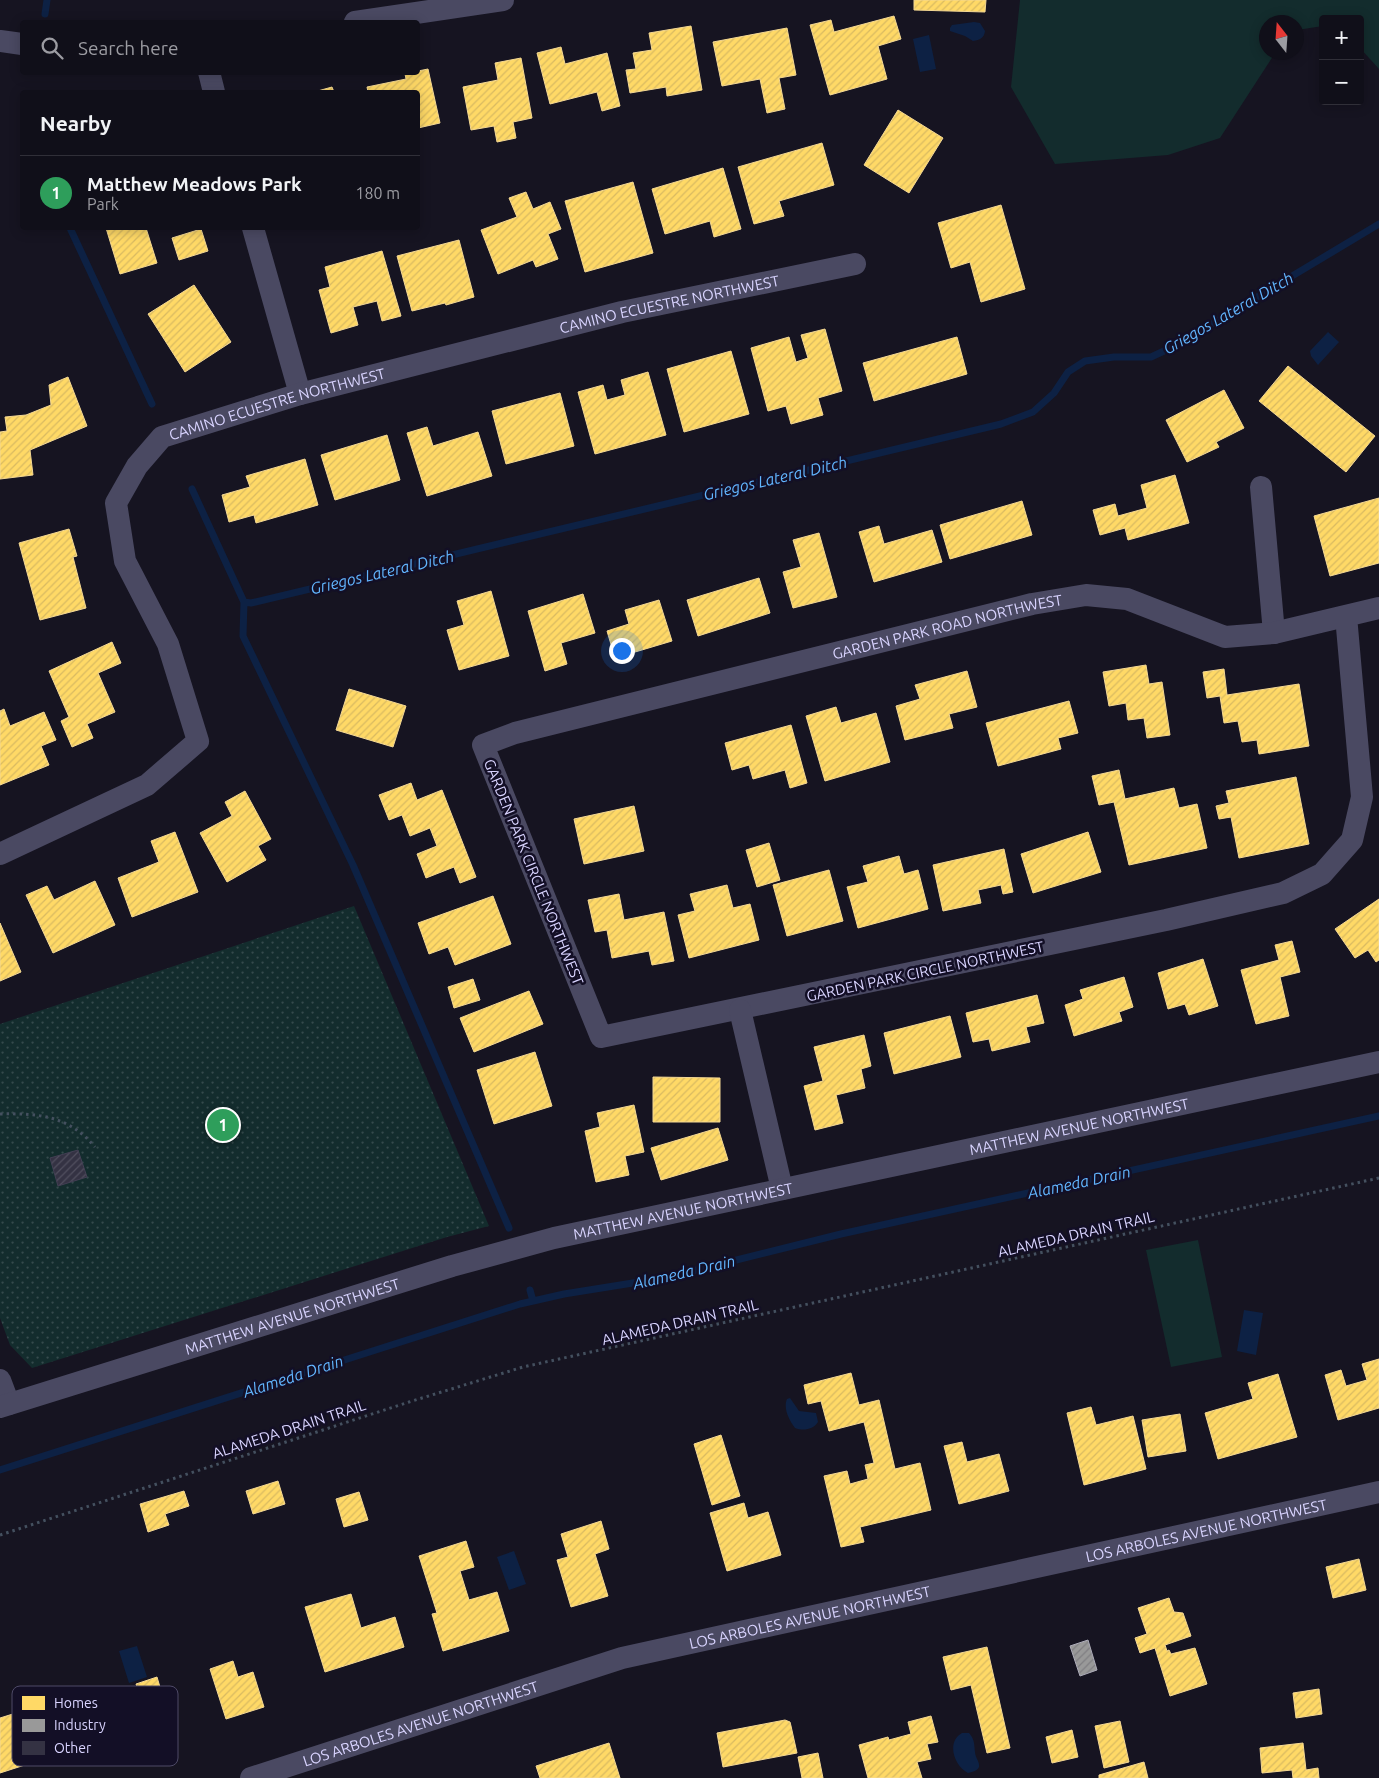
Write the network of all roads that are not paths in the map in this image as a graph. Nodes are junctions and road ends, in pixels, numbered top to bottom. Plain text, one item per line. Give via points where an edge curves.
1 (503, 0) edge
2 (368, 20) edge
3 (0, 41) edge
4 (20, 44) edge
5 (210, 75) edge
6 (214, 90) edge
7 (254, 230) edge
8 (855, 264) dead end
9 (300, 394) junction
10 (1261, 487) dead end
11 (1379, 608) edge
12 (1346, 616) junction
13 (1274, 633) junction
14 (515, 733) joint
15 (0, 854) edge
16 (740, 1010) junction
17 (1379, 1062) edge
18 (782, 1189) junction
19 (0, 1380) edge
20 (4, 1406) edge
21 (1379, 1492) edge
22 (251, 1778) edge

1 - 2 street
3 - 4 street
5 - 6 street
7 - 9 street
8 - 9 street, CAMINO ECUESTRE NORTHWEST via 622,312
9 - 15 street, CAMINO ECUESTRE NORTHWEST via 162,437 137,466 116,503 125,560 168,644 198,741 147,785
10 - 13 street
11 - 12 street, GARDEN PARK ROAD NORTHWEST
12 - 13 street, GARDEN PARK ROAD NORTHWEST
12 - 16 street, GARDEN PARK CIRCLE NORTHWEST via 1362,797 1352,840 1322,874 1283,893 1186,916
13 - 14 street, GARDEN PARK ROAD NORTHWEST via 1225,637 1127,599 1086,595 1032,604
14 - 16 street, GARDEN PARK CIRCLE NORTHWEST via 483,745 601,1037
16 - 18 street
17 - 18 street, MATTHEW AVENUE NORTHWEST
18 - 20 street, MATTHEW AVENUE NORTHWEST via 502,1251
19 - 20 street
21 - 22 street, LOS ARBOLES AVENUE NORTHWEST via 622,1658

